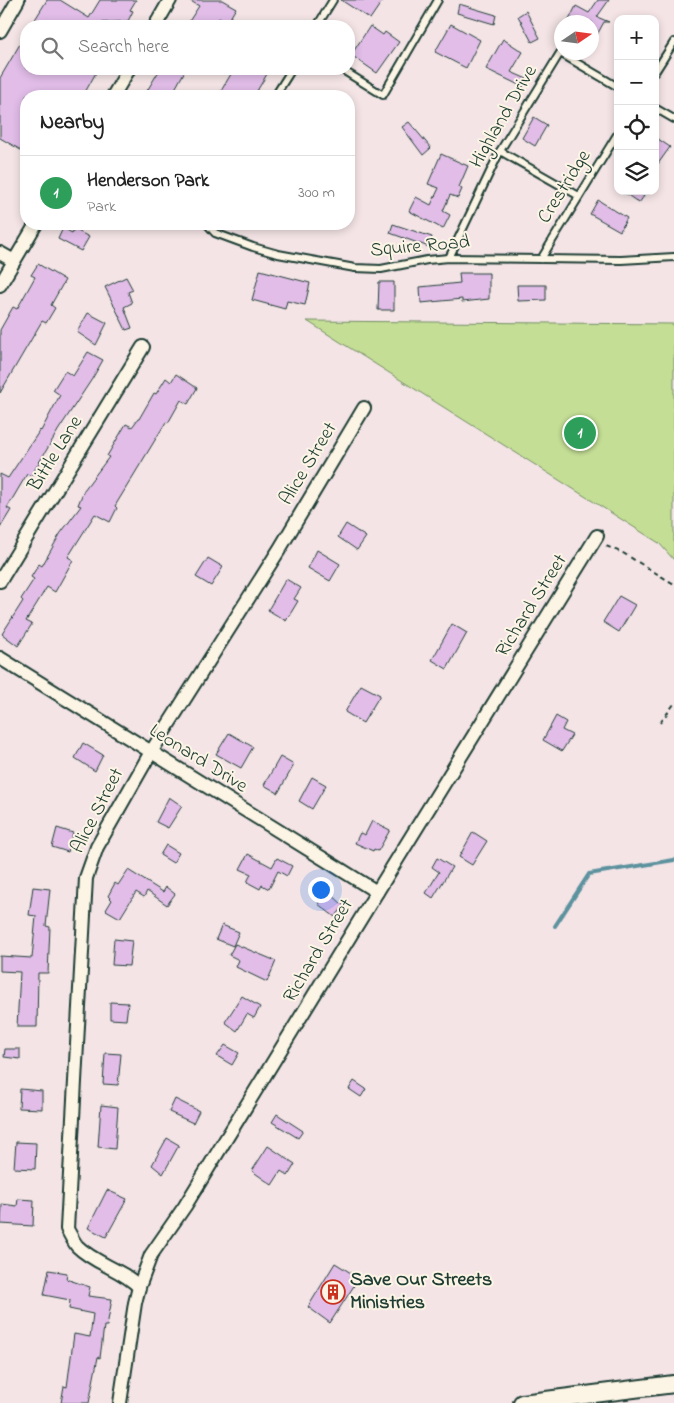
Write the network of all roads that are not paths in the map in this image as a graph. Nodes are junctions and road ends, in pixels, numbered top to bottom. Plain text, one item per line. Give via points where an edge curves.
1 (18, 0) edge
2 (170, 0) edge
3 (333, 0) edge
4 (438, 0) edge
5 (158, 20) edge
6 (321, 20) edge
7 (0, 31) edge
8 (674, 42) edge
9 (659, 66) edge
10 (125, 75) edge
11 (288, 75) edge
12 (351, 75) edge
13 (614, 85) edge
14 (117, 90) edge
15 (279, 90) edge
16 (659, 110) edge
17 (674, 119) edge
18 (614, 139) edge
19 (500, 151) junction
20 (579, 196) junction
21 (32, 230) edge
22 (212, 230) edge
23 (0, 253) edge
24 (449, 258) junction
25 (674, 258) edge
26 (540, 259) junction
27 (14, 261) junction
28 (0, 285) edge
29 (144, 347) dead end
30 (364, 408) dead end
31 (596, 538) road end
32 (0, 581) edge
33 (0, 658) edge
34 (151, 752) junction
35 (377, 892) junction
36 (139, 1287) junction
37 (674, 1384) edge
38 (674, 1391) edge
39 (590, 1399) edge
40 (120, 1403) edge
41 (522, 1403) edge

1 - 7 street
2 - 5 street
3 - 6 lane
4 - 12 lane via 383,95
8 - 9 lane
10 - 14 street
11 - 15 lane
13 - 19 lane, Highland Drive via 560,53
16 - 17 lane
18 - 20 lane, Crestridge
19 - 20 lane
19 - 24 lane, Highland Drive
20 - 26 lane, Crestridge
21 - 27 street
22 - 24 lane, Squire Road via 253,248 355,268 381,269
23 - 27 street
24 - 26 lane, Squire Road
25 - 26 lane, Squire Road
27 - 28 street
29 - 32 street, Bittle Lane
30 - 34 street, Alice Street
31 - 35 street, Richard Street
33 - 34 street, Leonard Drive
34 - 35 street, Leonard Drive
34 - 36 street, Alice Street via 97,848 86,878 67,1229 76,1245 93,1258 130,1277
35 - 36 street, Richard Street via 185,1206 151,1255
36 - 40 street, Richard Street
37 - 38 lane
37 - 39 street
39 - 41 street

